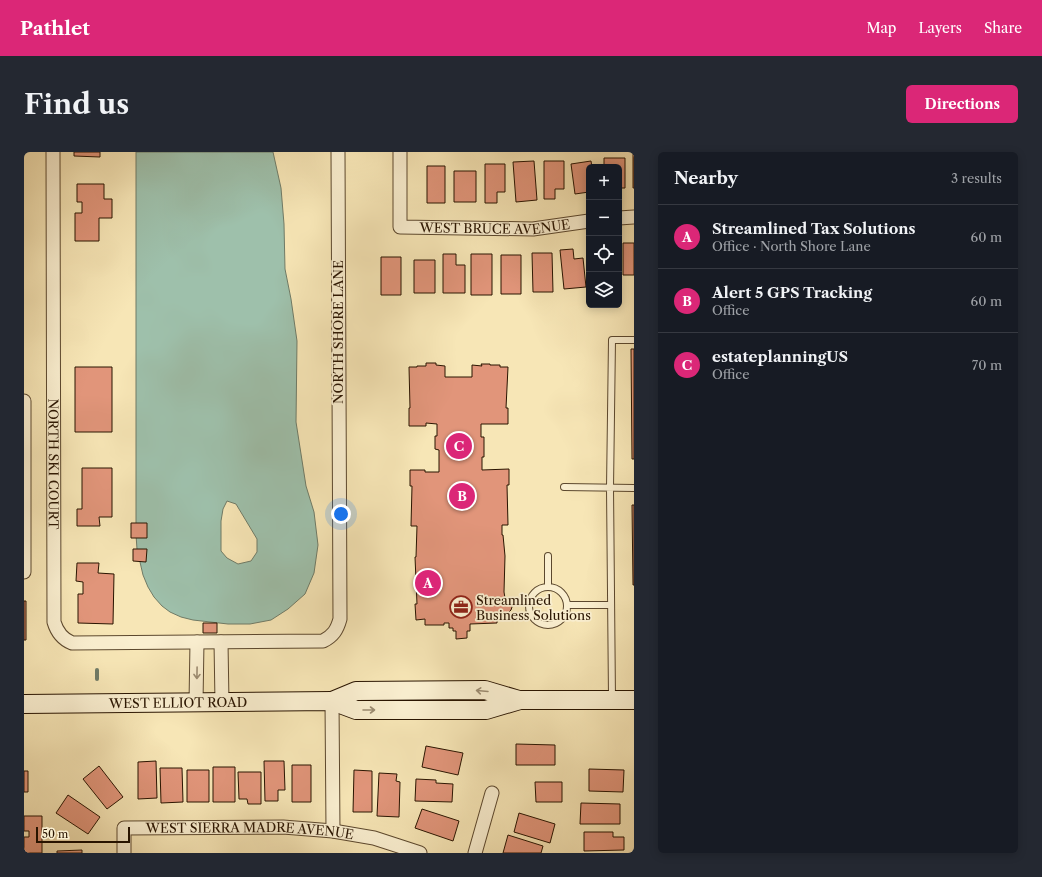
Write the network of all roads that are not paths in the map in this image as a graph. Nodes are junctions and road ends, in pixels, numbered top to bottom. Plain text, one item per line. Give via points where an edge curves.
1 (53, 152) edge
2 (338, 152) edge
3 (400, 152) edge
4 (634, 217) edge
5 (622, 218) edge
6 (586, 221) edge
7 (634, 340) edge
8 (24, 401) edge
9 (564, 488) dead end
10 (610, 488) junction
11 (634, 488) edge
12 (548, 556) dead end
13 (24, 572) edge
14 (548, 587) junction
15 (567, 605) junction
16 (611, 605) junction
17 (197, 642) junction
18 (221, 642) junction
19 (612, 700) junction
20 (634, 700) edge
21 (332, 701) junction
22 (196, 703) junction
23 (222, 703) junction
24 (24, 704) edge
25 (492, 793) dead end
26 (333, 831) junction
27 (124, 853) edge
28 (420, 853) edge
29 (475, 853) edge

1 - 17 street, NORTH SKI COURT via 56,629 60,636 72,643
2 - 18 street, NORTH SHORE LANE via 340,619 331,638 322,641
3 - 6 street, WEST BRUCE AVENUE via 400,227 533,229
4 - 5 street
7 - 10 lane via 612,340
8 - 13 street
9 - 10 lane
10 - 11 lane
10 - 16 lane
12 - 14 lane
14 - 15 lane via 563,595
14 - 15 lane via 536,591 529,601 529,611 533,618 542,624 554,624 564,617
15 - 16 lane
16 - 19 lane
17 - 18 street, NORTH SHORE LANE
17 -> 22 street
18 - 23 street
19 - 20 main road, WEST ELLIOT ROAD
19 - 21 main road, WEST ELLIOT ROAD via 520,700 485,690 356,691
21 - 23 main road, WEST ELLIOT ROAD
21 - 26 street
22 - 23 main road, WEST ELLIOT ROAD
22 - 24 main road, WEST ELLIOT ROAD
25 - 29 street
26 - 27 street, WEST SIERRA MADRE AVENUE via 283,827 124,828
26 - 28 street, WEST SIERRA MADRE AVENUE via 374,838

